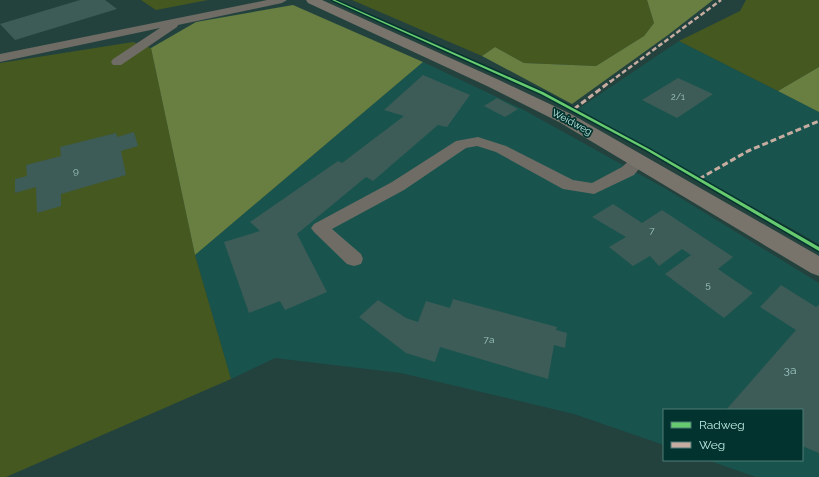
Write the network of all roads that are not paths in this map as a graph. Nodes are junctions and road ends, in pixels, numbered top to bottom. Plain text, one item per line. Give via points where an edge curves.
1 (282, 0) edge
2 (312, 0) edge
3 (182, 19) junction
4 (0, 58) edge
5 (117, 62) dead end
6 (638, 160) junction
7 (354, 259) dead end
8 (819, 267) edge

1 - 3 lane
2 - 6 main road, Weidweg via 528,99
3 - 4 lane
3 - 5 lane
6 - 7 lane via 628,171 594,189 569,185 478,140 461,144 398,186 320,228
6 - 8 main road, Weidweg

